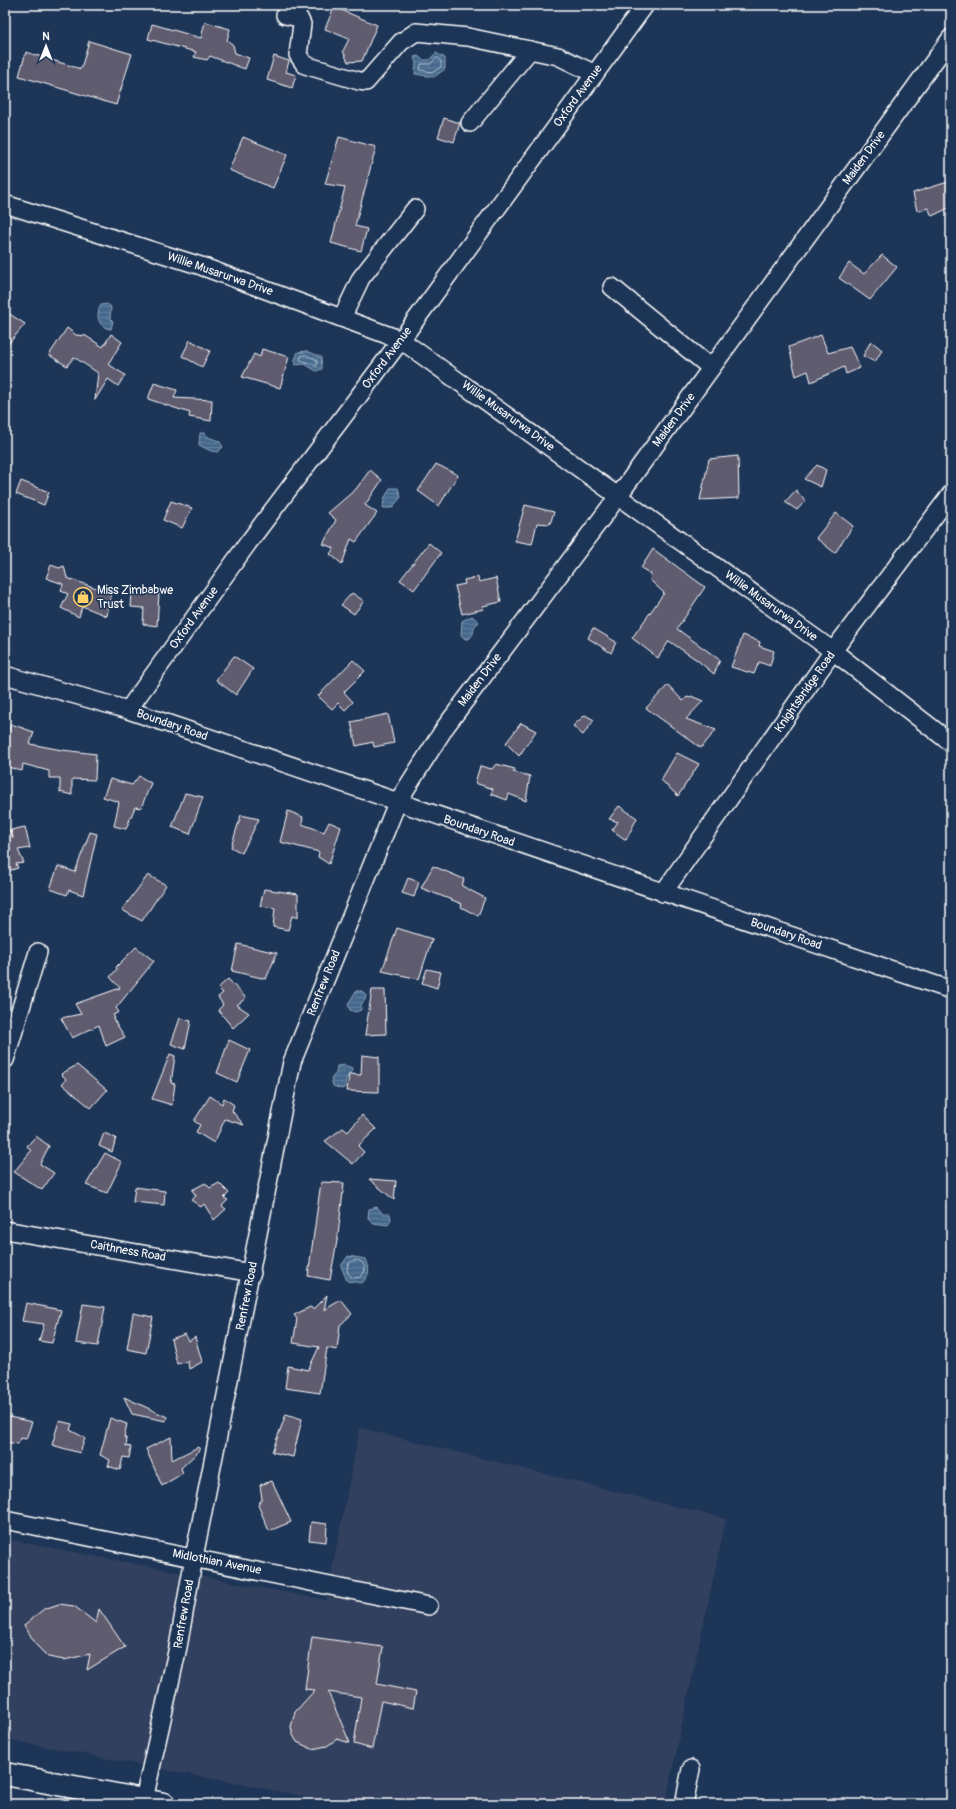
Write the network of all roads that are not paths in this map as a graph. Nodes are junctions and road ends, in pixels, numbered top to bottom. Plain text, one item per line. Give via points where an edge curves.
1 (645, 5) edge
2 (285, 15) dead end
3 (951, 38) edge
4 (530, 50) junction
5 (595, 74) junction
6 (470, 123) dead end
7 (5, 204) edge
8 (415, 209) dead end
9 (612, 287) dead end
10 (342, 318) junction
11 (401, 340) junction
12 (711, 368) junction
13 (951, 494) edge
14 (619, 496) junction
15 (833, 651) junction
16 (5, 674) edge
17 (128, 710) junction
18 (951, 743) edge
19 (397, 803) junction
20 (663, 893) junction
21 (38, 952) dead end
22 (951, 990) edge
23 (5, 1060) edge
24 (5, 1230) edge
25 (252, 1273) junction
26 (5, 1520) edge
27 (194, 1557) junction
28 (429, 1606) dead end
29 (691, 1769) dead end
30 (5, 1774) edge
31 (150, 1803) edge
32 (684, 1804) edge

1 - 5 street, Oxford Avenue
2 - 4 street via 299,18 302,24 298,55 305,65 359,82 366,82 401,42 416,32 468,37
3 - 12 street, Maiden Drive
4 - 5 street via 558,56
4 - 6 street
5 - 11 street, Oxford Avenue
7 - 10 street, Willie Musarurwa Drive via 201,266
8 - 10 street via 361,278
9 - 12 street
10 - 11 street, Willie Musarurwa Drive
11 - 14 street, Willie Musarurwa Drive
11 - 17 street, Oxford Avenue via 248,543
12 - 14 street, Maiden Drive
13 - 15 street, Knightsbridge Road
14 - 15 street, Willie Musarurwa Drive
14 - 19 street, Maiden Drive via 446,726
15 - 18 street, Willie Musarurwa Drive
15 - 20 street, Knightsbridge Road
16 - 17 street, Boundary Road
17 - 19 street, Boundary Road
19 - 20 street, Boundary Road
19 - 25 street, Renfrew Road via 292,1062
20 - 22 street, Boundary Road
21 - 23 street
24 - 25 street, Caithness Road
25 - 27 street, Renfrew Road
26 - 27 street, Midlothian Avenue
27 - 28 street, Midlothian Avenue
27 - 31 street, Renfrew Road
29 - 32 street
30 - 31 highway

